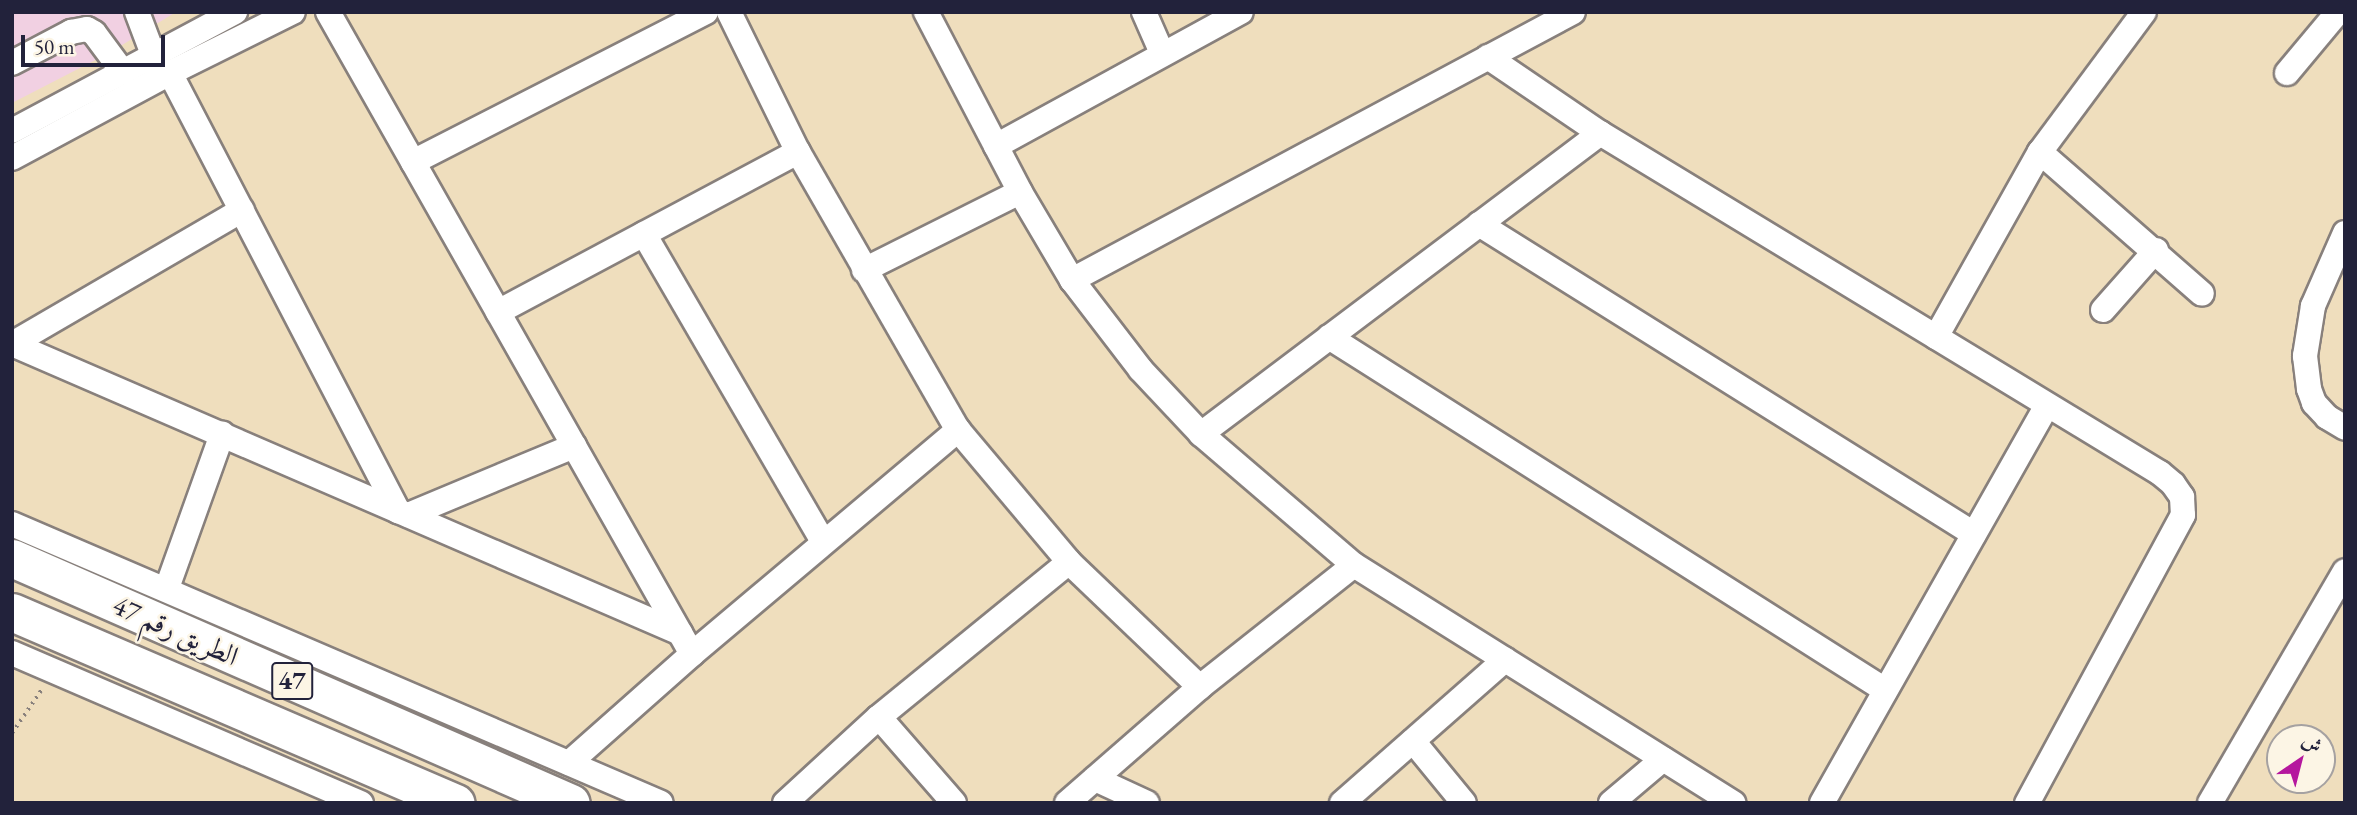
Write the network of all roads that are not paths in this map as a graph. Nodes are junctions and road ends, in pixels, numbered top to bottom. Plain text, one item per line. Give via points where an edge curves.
1 (137, 12) edge
2 (235, 12) edge
3 (293, 12) edge
4 (328, 12) edge
5 (706, 12) edge
6 (729, 12) edge
7 (926, 12) edge
8 (1144, 12) edge
9 (1241, 12) edge
10 (1573, 12) edge
11 (2144, 12) edge
12 (2338, 12) edge
13 (1544, 19) edge
14 (65, 22) edge
15 (1162, 53) junction
16 (1488, 57) junction
17 (12, 63) edge
18 (162, 65) junction
19 (123, 72) junction
20 (2287, 73) dead end
21 (12, 131) edge
22 (1600, 133) junction
23 (996, 146) junction
24 (798, 152) junction
25 (2040, 152) junction
26 (12, 158) edge
27 (413, 162) junction
28 (1020, 192) junction
29 (242, 210) junction
30 (1479, 224) junction
31 (2345, 233) edge
32 (644, 234) junction
33 (2156, 250) junction
34 (864, 270) junction
35 (1072, 280) junction
36 (2202, 294) dead end
37 (2103, 310) dead end
38 (498, 312) junction
39 (1329, 337) junction
40 (1936, 337) junction
41 (12, 344) edge
42 (2047, 405) junction
43 (2345, 428) edge
44 (957, 430) junction
45 (222, 434) junction
46 (1201, 434) junction
47 (574, 446) junction
48 (403, 513) junction
49 (12, 524) edge
50 (1974, 534) junction
51 (823, 542) junction
52 (12, 558) edge
53 (1069, 562) junction
54 (1354, 565) junction
55 (2345, 571) edge
56 (167, 588) junction
57 (12, 612) edge
58 (136, 613) junction
59 (680, 632) junction
60 (12, 653) edge
61 (692, 654) junction
62 (118, 657) junction
63 (1505, 660) junction
64 (1200, 687) junction
65 (1885, 690) junction
66 (879, 717) junction
67 (1413, 741) junction
68 (1663, 759) junction
69 (569, 763) junction
70 (1095, 779) junction
71 (361, 803) edge
72 (456, 803) edge
73 (571, 803) edge
74 (661, 803) edge
75 (785, 803) edge
76 (954, 803) edge
77 (1067, 803) edge
78 (1147, 803) edge
79 (1342, 803) edge
80 (1464, 803) edge
81 (1611, 803) edge
82 (1734, 803) edge
83 (1822, 803) edge
84 (2027, 803) edge
85 (2210, 803) edge

1 - 18 street
2 - 18 street
3 - 18 street
4 - 27 street
5 - 27 street
6 - 24 street
7 - 23 street
8 - 15 street
9 - 15 street
10 - 13 street
11 - 25 street
12 - 20 street
13 - 16 street
14 - 17 street
14 - 19 street via 94,33
15 - 23 street
16 - 22 street
16 - 35 street
18 - 19 street
18 - 26 street
18 - 29 street
19 - 21 street
22 - 30 street
22 - 40 street
23 - 28 street
24 - 32 street
24 - 34 street
25 - 33 street
25 - 40 street
27 - 38 street
28 - 34 street
28 - 35 street
29 - 41 street
29 - 48 street
30 - 39 street
30 - 50 street
31 - 43 street via 2314,306 2305,356 2314,402
32 - 38 street
32 - 51 street
33 - 36 street
33 - 37 street
34 - 44 street
35 - 46 street via 1141,370
38 - 47 street
39 - 46 street
39 - 65 street
40 - 42 street
41 - 45 street
42 - 50 street
42 - 84 street via 2160,473 2182,497 2183,515
44 - 51 street
44 - 53 street
45 - 48 street
45 - 56 street
46 - 54 street
47 - 48 street
47 - 59 street
48 - 59 street
49 - 56 street
50 - 65 street
51 - 61 street
52 - 58 highway, الطريق رقم 47 / 47
53 - 64 street
53 - 66 street
54 - 63 street
54 - 64 street
55 - 85 street
56 - 69 street
57 - 62 highway, الطريق رقم 47 / 47
58 - 62 highway
58 - 73 highway, الطريق رقم 47 / 47
59 - 61 street
60 - 71 street
61 - 69 street
62 - 72 highway, الطريق رقم 47 / 47
63 - 67 street
63 - 68 street
64 - 70 street
65 - 83 street
66 - 75 street
66 - 76 street
67 - 79 street
67 - 80 street
68 - 81 street
68 - 82 street
69 - 74 street
70 - 77 street
70 - 78 street

